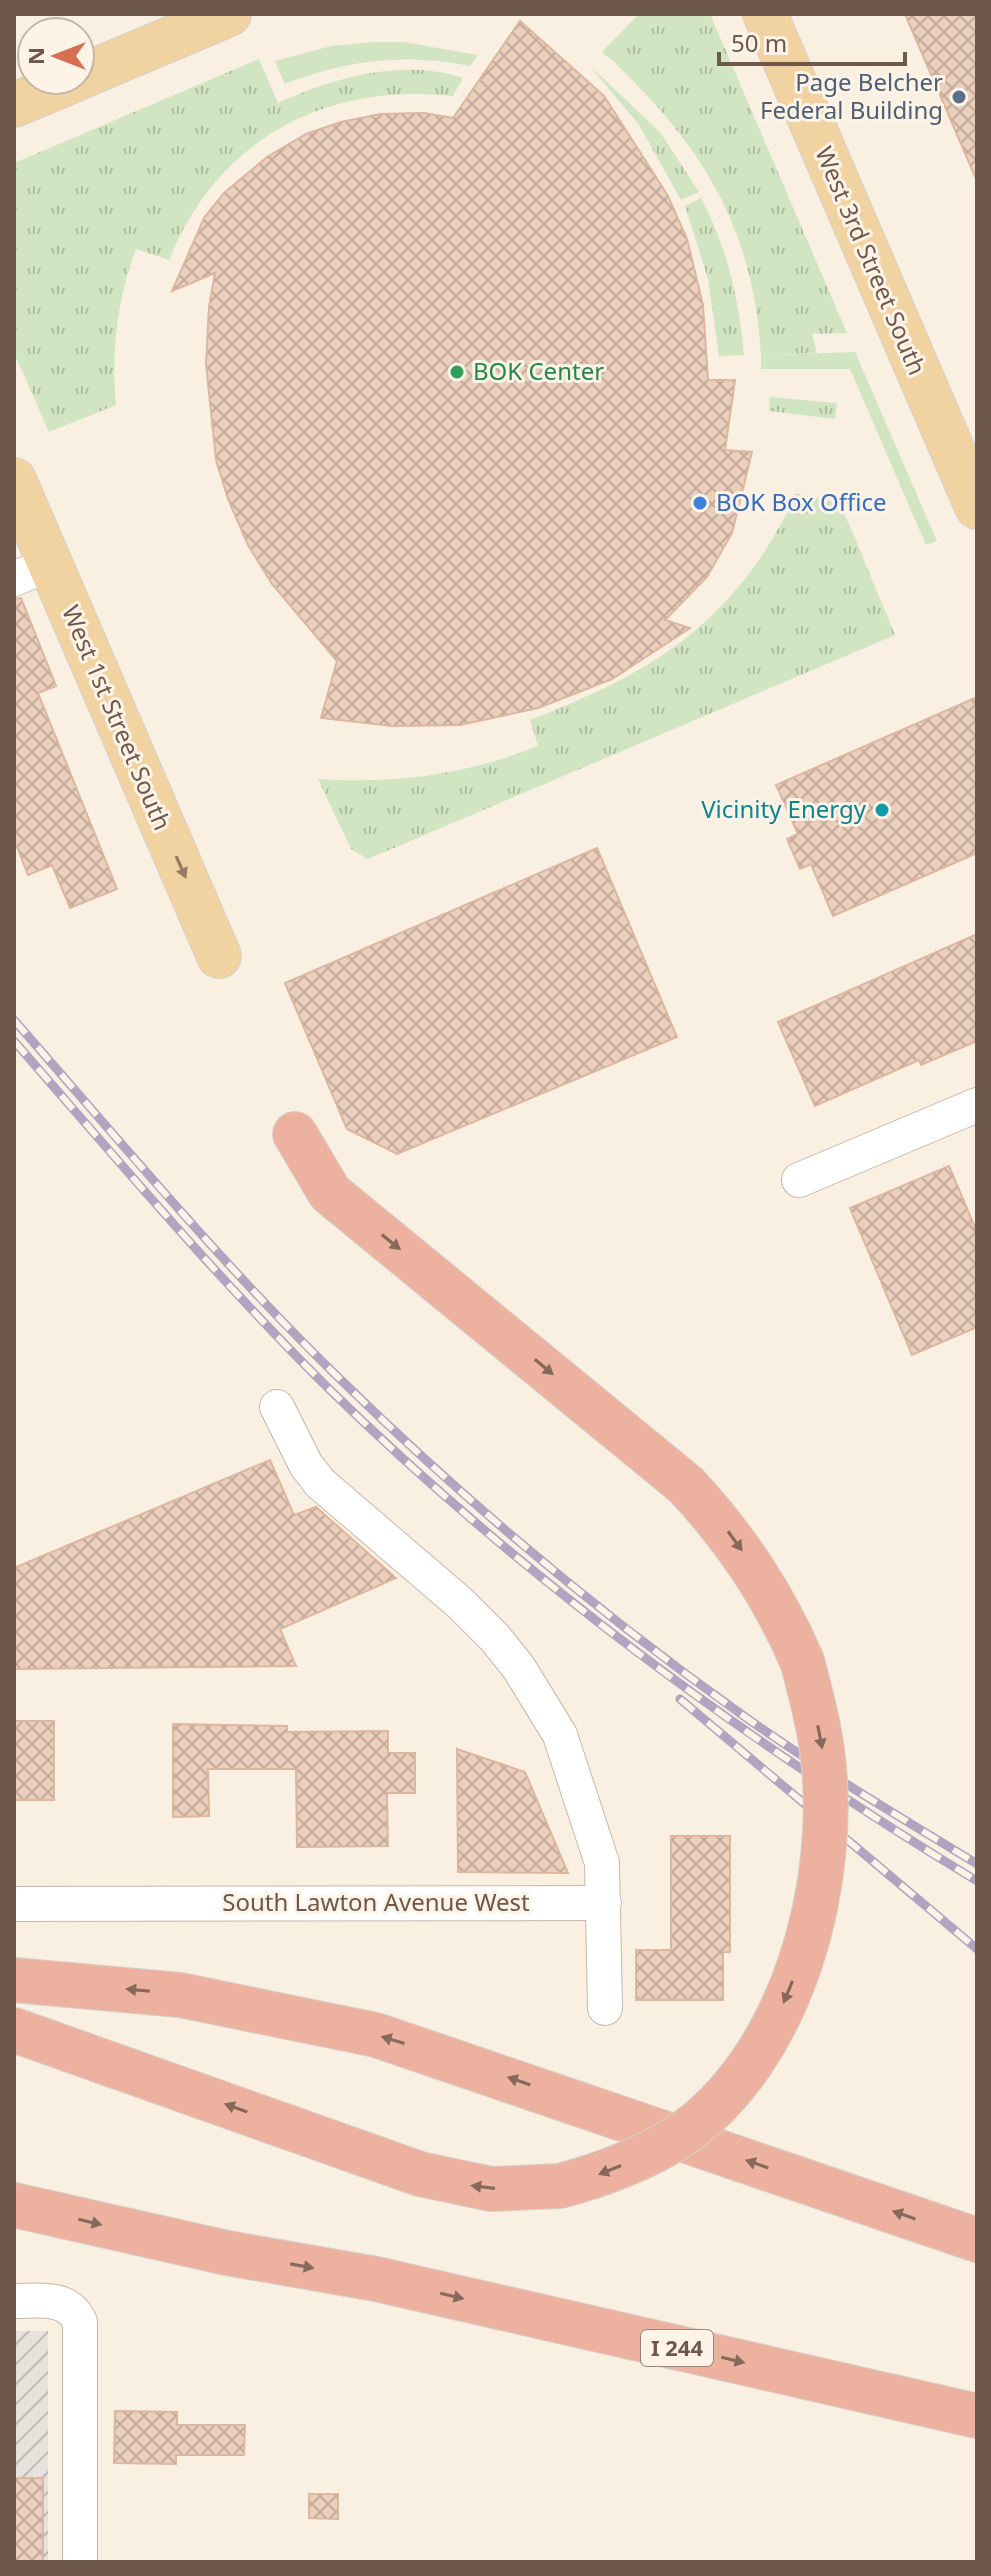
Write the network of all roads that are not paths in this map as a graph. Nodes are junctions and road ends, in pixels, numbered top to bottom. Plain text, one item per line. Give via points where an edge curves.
1 (229, 14) edge
2 (765, 14) edge
3 (96, 70) edge
4 (36, 96) edge
5 (14, 105) edge
6 (14, 480) edge
7 (977, 507) edge
8 (32, 571) edge
9 (219, 956) dead end
10 (977, 1105) edge
11 (295, 1134) dead end
12 (799, 1180) dead end
13 (277, 1407) dead end
14 (604, 1903) junction
15 (14, 1904) edge
16 (14, 1980) edge
17 (605, 2008) dead end
18 (14, 2030) edge
19 (14, 2205) edge
20 (977, 2240) edge
21 (14, 2301) edge
22 (977, 2416) edge
23 (80, 2562) edge

1 - 3 main road
2 - 7 main road, West 3rd Street South
4 - 5 main road
6 - 8 main road, West 1st Street South
8 -> 9 main road, West 1st Street South
10 - 12 street
11 -> 18 highway, bridge via 330,1193 686,1485 755,1568 802,1661 822,1751 824,1857 812,1920 782,2008 739,2077 680,2135 634,2160 560,2186 491,2189 420,2174
13 - 14 street via 320,1483 460,1603 519,1668 560,1735 602,1863
14 - 15 street, South Lawton Avenue West
14 - 17 street
20 -> 16 highway via 376,2035 180,1995
19 -> 22 highway, I 244 via 227,2253 376,2279
21 - 23 street via 56,2301 71,2307 81,2328

